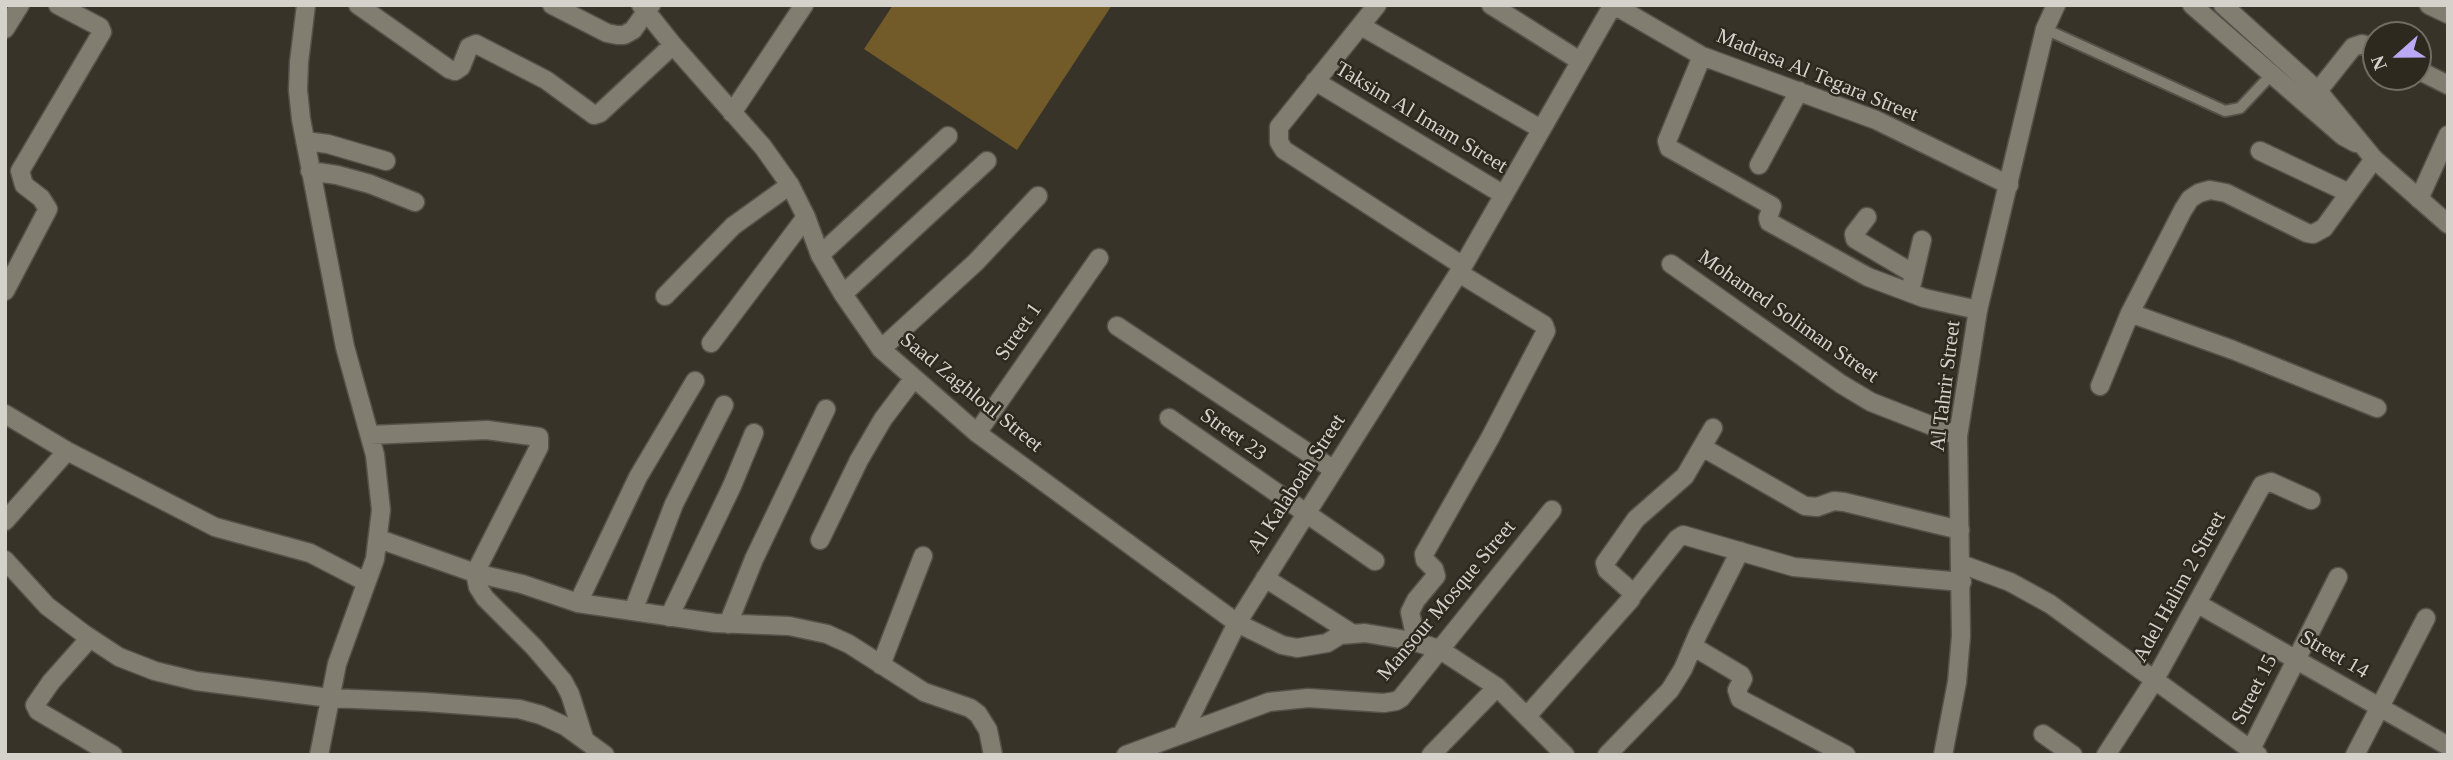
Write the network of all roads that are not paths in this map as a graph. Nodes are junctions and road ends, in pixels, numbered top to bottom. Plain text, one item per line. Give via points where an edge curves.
1 (20, 5) edge
2 (58, 5) edge
3 (306, 5) edge
4 (358, 5) edge
5 (552, 5) edge
6 (804, 5) edge
7 (1377, 5) edge
8 (1491, 5) edge
9 (2042, 5) edge
10 (2056, 5) edge
11 (2192, 5) edge
12 (2223, 5) edge
13 (2429, 5) edge
14 (646, 7) edge
15 (2448, 14) edge
16 (1361, 26) junction
17 (5, 29) edge
18 (2045, 29) junction
19 (2362, 44) edge
20 (673, 45) junction
21 (1702, 56) junction
22 (1580, 61) junction
23 (2272, 74) junction
24 (2432, 77) edge
25 (1315, 81) junction
26 (2448, 85) edge
27 (1799, 91) junction
28 (2318, 91) junction
29 (732, 113) junction
30 (1541, 129) junction
31 (2448, 135) edge
32 (948, 136) dead end
33 (305, 141) junction
34 (2260, 151) dead end
35 (2368, 152) junction
36 (386, 161) dead end
37 (987, 161) dead end
38 (1759, 165) dead end
39 (310, 171) junction
40 (790, 185) junction
41 (2009, 185) junction
42 (2349, 193) junction
43 (1504, 195) junction
44 (1038, 196) dead end
45 (2419, 200) junction
46 (415, 202) dead end
47 (806, 216) junction
48 (1867, 217) dead end
49 (2448, 224) edge
50 (1922, 240) dead end
51 (820, 255) junction
52 (1098, 258) dead end
53 (1671, 264) dead end
54 (1461, 270) junction
55 (1914, 275) junction
56 (6, 287) edge
57 (1909, 293) junction
58 (843, 294) junction
59 (665, 296) dead end
60 (1978, 310) junction
61 (2130, 313) junction
62 (1117, 326) dead end
63 (711, 343) dead end
64 (881, 349) junction
65 (914, 378) junction
66 (695, 381) dead end
67 (2100, 386) dead end
68 (724, 405) dead end
69 (2377, 408) dead end
70 (826, 409) dead end
71 (5, 414) edge
72 (1169, 418) dead end
73 (1713, 428) dead end
74 (754, 433) dead end
75 (977, 433) junction
76 (370, 435) junction
77 (1958, 436) junction
78 (1702, 447) junction
79 (67, 451) junction
80 (1334, 470) junction
81 (2311, 500) dead end
82 (1552, 510) dead end
83 (1306, 513) junction
84 (5, 521) edge
85 (1960, 530) junction
86 (379, 539) junction
87 (820, 540) dead end
88 (1740, 551) junction
89 (923, 556) dead end
90 (5, 560) edge
91 (1375, 561) dead end
92 (475, 573) junction
93 (1962, 573) junction
94 (2338, 577) dead end
95 (1265, 578) junction
96 (366, 582) junction
97 (1632, 596) junction
98 (578, 603) junction
99 (2198, 604) junction
100 (634, 611) junction
101 (668, 617) junction
102 (2426, 618) dead end
103 (1237, 623) junction
104 (728, 624) junction
105 (1353, 634) junction
106 (90, 638) junction
107 (1412, 641) junction
108 (1694, 647) junction
109 (1440, 649) junction
110 (2296, 660) junction
111 (881, 665) junction
112 (2154, 681) junction
113 (1497, 687) junction
114 (330, 698) junction
115 (2379, 707) junction
116 (1527, 716) junction
117 (1182, 734) junction
118 (2043, 734) dead end
119 (2448, 746) edge
120 (596, 749) edge
121 (2255, 752) edge
122 (113, 755) edge
123 (318, 755) edge
124 (993, 755) edge
125 (1126, 755) edge
126 (1431, 755) edge
127 (1565, 755) edge
128 (1607, 755) edge
129 (1846, 755) edge
130 (1943, 755) edge
131 (2073, 755) edge
132 (2106, 755) edge
133 (2355, 755) edge

1 - 17 street
2 - 56 street via 102,32 20,172 24,185 48,209
3 - 33 street via 298,90
4 - 20 street via 449,69 461,67 471,45 476,44 546,79 594,115
5 - 14 street via 617,35 633,30
6 - 29 street
7 - 16 street
8 - 22 street
9 - 18 street, Al Tahrir Street
10 - 18 street, Al Tahrir Street
11 - 23 street
12 - 28 street
13 - 15 street
14 - 20 street, Saad Zaghloul Street
16 - 25 street
16 - 30 street
18 - 23 lane via 2225,111 2240,108
18 - 41 street, Al Tahrir Street
19 - 28 street via 2353,47
20 - 29 street, Saad Zaghloul Street
21 - 22 street, Madrasa Al Tegara Street via 1619,8 1607,13
21 - 27 street, Madrasa Al Tegara Street
21 - 57 street via 1667,141 1669,148 1772,206 1771,223 1868,277
22 - 30 street, Madrasa Al Tegara Street
23 - 35 street
24 - 26 street
25 - 43 street, Taksim Al Imam Street
25 - 54 street via 1279,127 1284,150
27 - 38 street
27 - 41 street, Madrasa Al Tegara Street via 1876,120
28 - 35 street
29 - 40 street, Saad Zaghloul Street
30 - 43 street, Madrasa Al Tegara Street
31 - 45 street
32 - 51 street
33 - 36 street
33 - 39 street
34 - 42 street
35 - 42 street
35 - 45 street
37 - 58 street
39 - 46 street via 354,179
39 - 76 street via 345,346
40 - 47 street, Saad Zaghloul Street
40 - 59 street via 733,226
41 - 60 street, Al Tahrir Street
42 - 61 street via 2324,228 2313,234 2226,193 2199,193 2183,210
43 - 54 street, Madrasa Al Tegara Street
44 - 64 street via 976,262
45 - 49 street
47 - 51 street, Saad Zaghloul Street
47 - 63 street
48 - 55 street via 1855,239
50 - 55 street
51 - 58 street, Saad Zaghloul Street
52 - 75 street, Street 1
53 - 77 street, Mohamed Soliman Street via 1871,402
54 - 80 street, Al Kalaboah Street
54 - 107 street via 1544,325 1546,331 1424,554 1436,576 1409,612
55 - 57 street
57 - 60 street
58 - 64 street, Saad Zaghloul Street
60 - 77 street, Al Tahrir Street
61 - 67 street
61 - 69 street
62 - 80 street
64 - 65 street, Saad Zaghloul Street
65 - 75 street, Saad Zaghloul Street
65 - 87 street via 865,450
66 - 98 street via 638,477
68 - 100 street via 674,504
70 - 104 street
71 - 79 street
72 - 83 street, Street 23
73 - 78 street
74 - 101 street
75 - 103 street, Saad Zaghloul Street
76 - 86 street via 381,510
76 - 92 street via 487,430 539,437 535,456
77 - 85 street, Al Tahrir Street
78 - 85 street via 1811,508 1844,502
78 - 97 street via 1685,476 1636,519 1605,562
79 - 84 street
79 - 96 street via 215,527 310,553
80 - 83 street, Al Kalaboah Street
81 - 99 street, Adel Halim 2 Street via 2271,482 2262,485
82 - 109 street, Mansour Mosque Street
83 - 91 street, Street 23
83 - 95 street, Al Kalaboah Street
85 - 93 street, Al Tahrir Street
86 - 92 street
86 - 96 street
88 - 93 street via 1794,567
88 - 97 street via 1680,537
88 - 108 street
89 - 111 street
90 - 106 street via 47,606
92 - 98 street
92 - 120 street via 485,598 563,681
93 - 112 street via 2010,582 2050,604
93 - 130 street, Al Tahrir Street via 1957,682
94 - 110 street, Street 15
95 - 103 street, Al Kalaboah Street
95 - 105 street
96 - 114 street
97 - 116 street
98 - 100 street
99 - 110 street, Street 14
99 - 112 street, Adel Halim 2 Street
100 - 101 street
101 - 104 street
102 - 115 street
103 - 105 street, Saad Zaghloul Street via 1297,648
103 - 117 street, Al Kalaboah Street
104 - 111 street via 789,626 827,634
105 - 107 street
106 - 114 street via 119,657 155,671 196,681
106 - 122 street via 35,705
107 - 109 street
108 - 128 street via 1670,690
108 - 129 street via 1741,675 1740,699
109 - 113 street
109 - 117 street, Mansour Mosque Street via 1401,698 1390,703 1282,699
110 - 115 street, Street 14
110 - 121 street, Street 15
111 - 124 street via 924,692 978,714 988,730
112 - 121 street
112 - 132 street, Adel Halim 2 Street
113 - 116 street
113 - 126 street
114 - 120 street via 519,709 541,715
114 - 123 street
115 - 119 street, Street 14
115 - 133 street
116 - 127 street
117 - 125 street, Mansour Mosque Street
118 - 131 street

